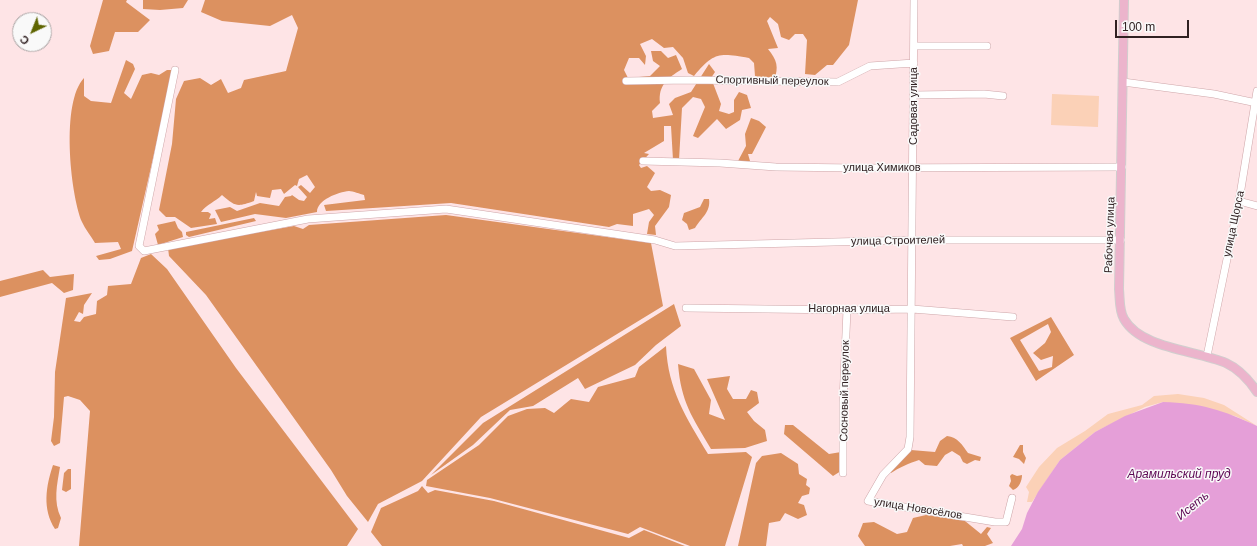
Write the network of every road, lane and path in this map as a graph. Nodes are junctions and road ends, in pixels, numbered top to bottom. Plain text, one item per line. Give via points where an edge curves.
1 (914, 0) edge
2 (1124, 0) edge
3 (914, 46) junction
4 (987, 46) dead end
5 (914, 63) junction
6 (175, 70) dead end
7 (626, 81) dead end
8 (1123, 82) junction
9 (1257, 91) edge
10 (914, 94) junction
11 (1003, 96) dead end
12 (1256, 102) edge
13 (643, 161) dead end
14 (1122, 167) junction
15 (913, 168) junction
16 (1239, 201) junction
17 (1257, 206) edge
18 (913, 240) junction
19 (1121, 240) junction
20 (686, 308) dead end
21 (912, 309) junction
22 (847, 310) junction
23 (1013, 317) dead end
24 (1207, 356) junction
25 (1256, 388) edge
26 (842, 472) dead end
27 (1012, 498) dead end

1 - 3 street, Садовая улица
2 - 8 main road, Рабочая улица
3 - 4 street
3 - 5 street, Садовая улица
5 - 7 street, Спортивный переулок via 870,66 838,82
5 - 10 street, Садовая улица
6 - 18 street, улица Строителей via 139,246 144,251 308,219 446,209 655,240 676,246
8 - 12 street
8 - 14 main road, Рабочая улица
9 - 12 street, улица Щорса
10 - 11 street
10 - 15 street, Садовая улица
12 - 16 street, улица Щорса
13 - 15 street, улица Химиков via 776,167
14 - 15 street, улица Химиков
14 - 19 main road, Рабочая улица
15 - 18 street, Садовая улица
16 - 17 street
16 - 24 street, улица Щорса
18 - 19 street, улица Строителей
18 - 21 street, Садовая улица
19 - 24 main road, Рабочая улица via 1119,289 1124,320 1135,333 1155,342
20 - 22 street, Нагорная улица
21 - 22 street, Нагорная улица
21 - 23 street, Нагорная улица
21 - 27 street, улица Новосёлов via 908,449 882,475 868,501 1006,522
22 - 26 street, Сосновый переулок
24 - 25 main road, Рабочая улица via 1227,364

